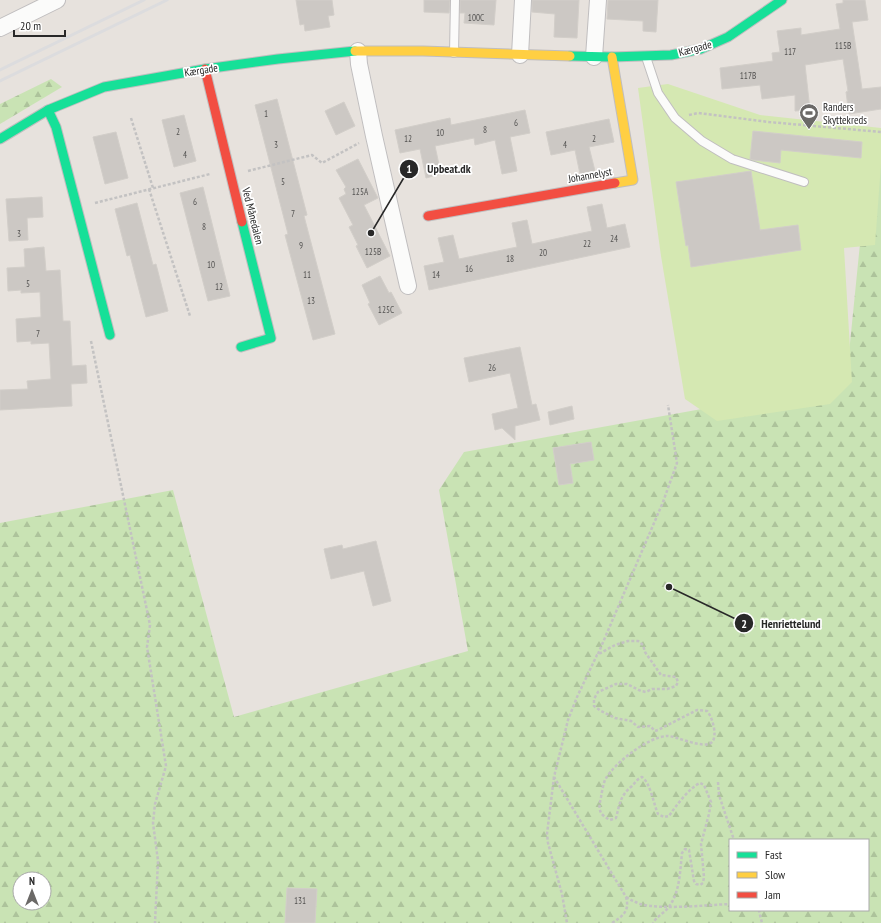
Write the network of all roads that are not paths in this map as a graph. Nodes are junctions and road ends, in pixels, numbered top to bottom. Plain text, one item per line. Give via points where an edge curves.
1 (57, 0) edge
2 (455, 0) edge
3 (523, 0) edge
4 (598, 0) edge
5 (782, 0) edge
6 (0, 28) edge
7 (358, 51) junction
8 (454, 53) junction
9 (520, 55) junction
10 (646, 56) junction
11 (594, 57) junction
12 (612, 57) junction
13 (205, 69) junction
14 (48, 110) junction
15 (0, 139) edge
16 (804, 182) dead end
17 (428, 216) dead end
18 (408, 286) dead end
19 (110, 335) road end
20 (241, 347) dead end

1 - 6 street
2 - 8 lane
3 - 9 street
4 - 11 street
5 - 10 street, Kærgade via 728,37 701,49
7 - 8 street, Kærgade
7 - 13 street, Kærgade via 278,58
7 - 18 street via 374,136
8 - 9 street, Kærgade
9 - 11 street, Kærgade
10 - 12 street, Kærgade
10 - 16 lane via 658,93 675,118 702,141 732,158
11 - 12 street, Kærgade
12 - 17 street, Johannelyst via 633,180
13 - 14 street, Kærgade via 104,88
13 - 20 street, Ved Månedalen via 271,338
14 - 15 street, Kærgade
14 - 19 street via 56,127

